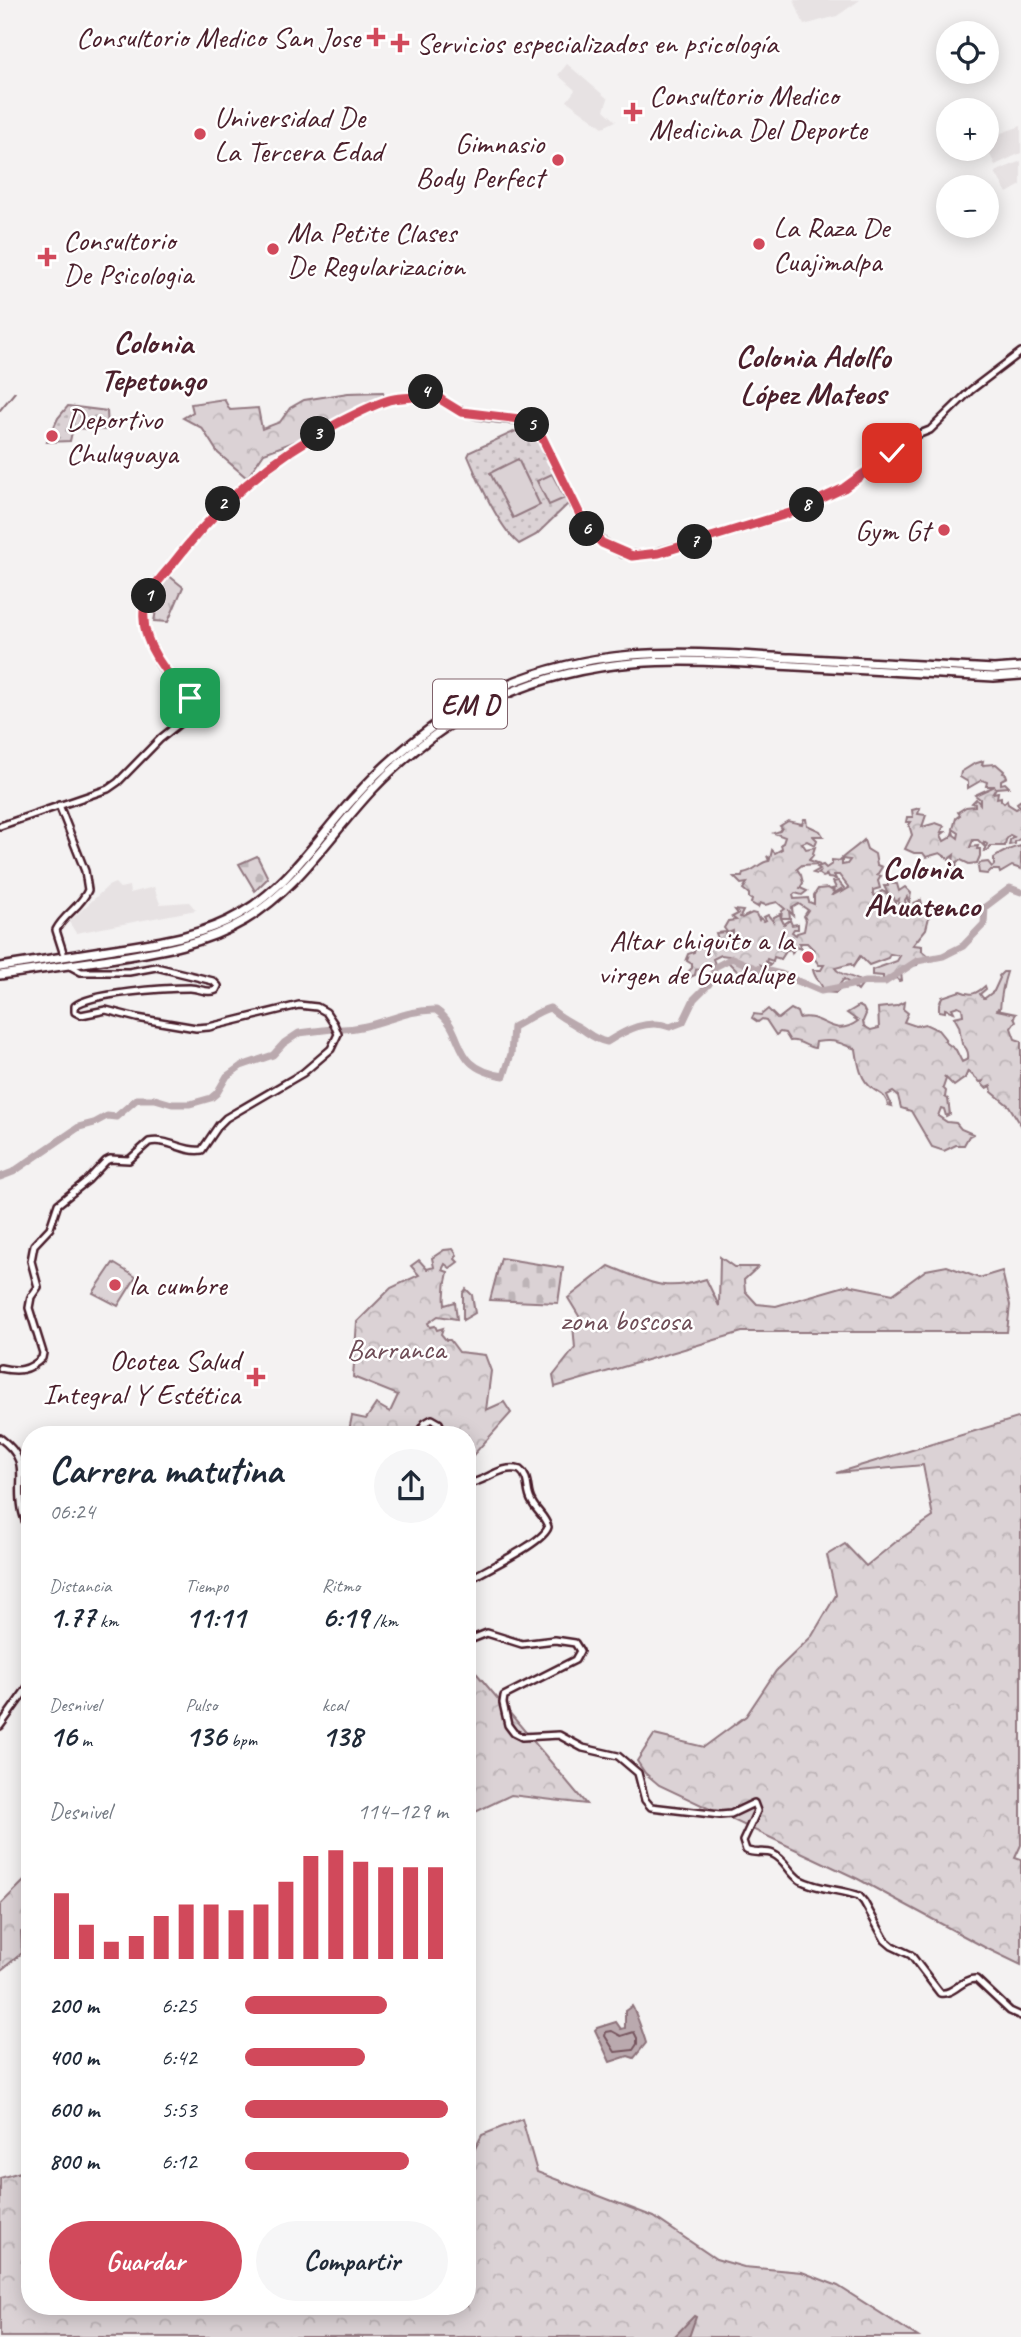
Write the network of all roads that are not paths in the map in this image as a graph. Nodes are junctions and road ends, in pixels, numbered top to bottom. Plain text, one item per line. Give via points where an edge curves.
1 (1021, 352) edge
2 (1021, 667) edge
3 (1021, 675) edge
4 (59, 805) junction
5 (0, 826) edge
6 (63, 951) dead end
7 (69, 966) dead end
8 (0, 967) edge
9 (0, 975) edge
10 (0, 1368) edge
11 (423, 1426) edge
12 (440, 1426) edge
13 (0, 1438) edge
14 (20, 1463) joint
15 (476, 1482) edge
16 (21, 1507) edge
17 (476, 1575) edge
18 (476, 1637) edge
19 (21, 1697) edge
20 (0, 1726) edge
21 (1021, 2016) edge

1 - 4 main road via 929,430 912,437 844,488 773,519 647,555 623,554 593,535 542,437 528,420 461,412 432,390 375,405 296,447 243,485 154,586 146,600 147,633 159,662 194,709 118,782
2 - 8 highway, EM D via 678,652 612,655 562,666 492,691 420,737 362,789 293,872 267,895 215,928 168,941
3 - 9 highway, EM D via 679,659 628,662 563,674 498,698 423,744 372,790 299,877 229,928 170,950
4 - 5 main road
4 - 6 main road via 88,890 56,930
7 - 10 main road via 81,972 156,967 218,986 211,992 185,988 92,999 75,1006 81,1015 106,1010 209,1027 308,1004 330,1016 338,1034 334,1045 313,1065 226,1118 202,1150 149,1142 129,1160 106,1161 58,1204 50,1227 30,1255 38,1287 29,1308 43,1358 15,1372
11 - 12 main road via 432,1419
13 - 14 main road via 14,1449
14 - 16 main road
15 - 17 main road via 506,1468 520,1470 532,1503 548,1527 536,1543
18 - 21 main road via 486,1633 522,1644 555,1640 575,1643 580,1651 575,1660 504,1696 508,1725 514,1733 522,1737 559,1735 583,1748 624,1760 638,1773 645,1800 654,1808 720,1815 754,1803 757,1811 743,1841 746,1850 776,1856 790,1874 805,1882 859,1896 885,1940 915,1958 940,1993 976,1979
19 - 20 main road

